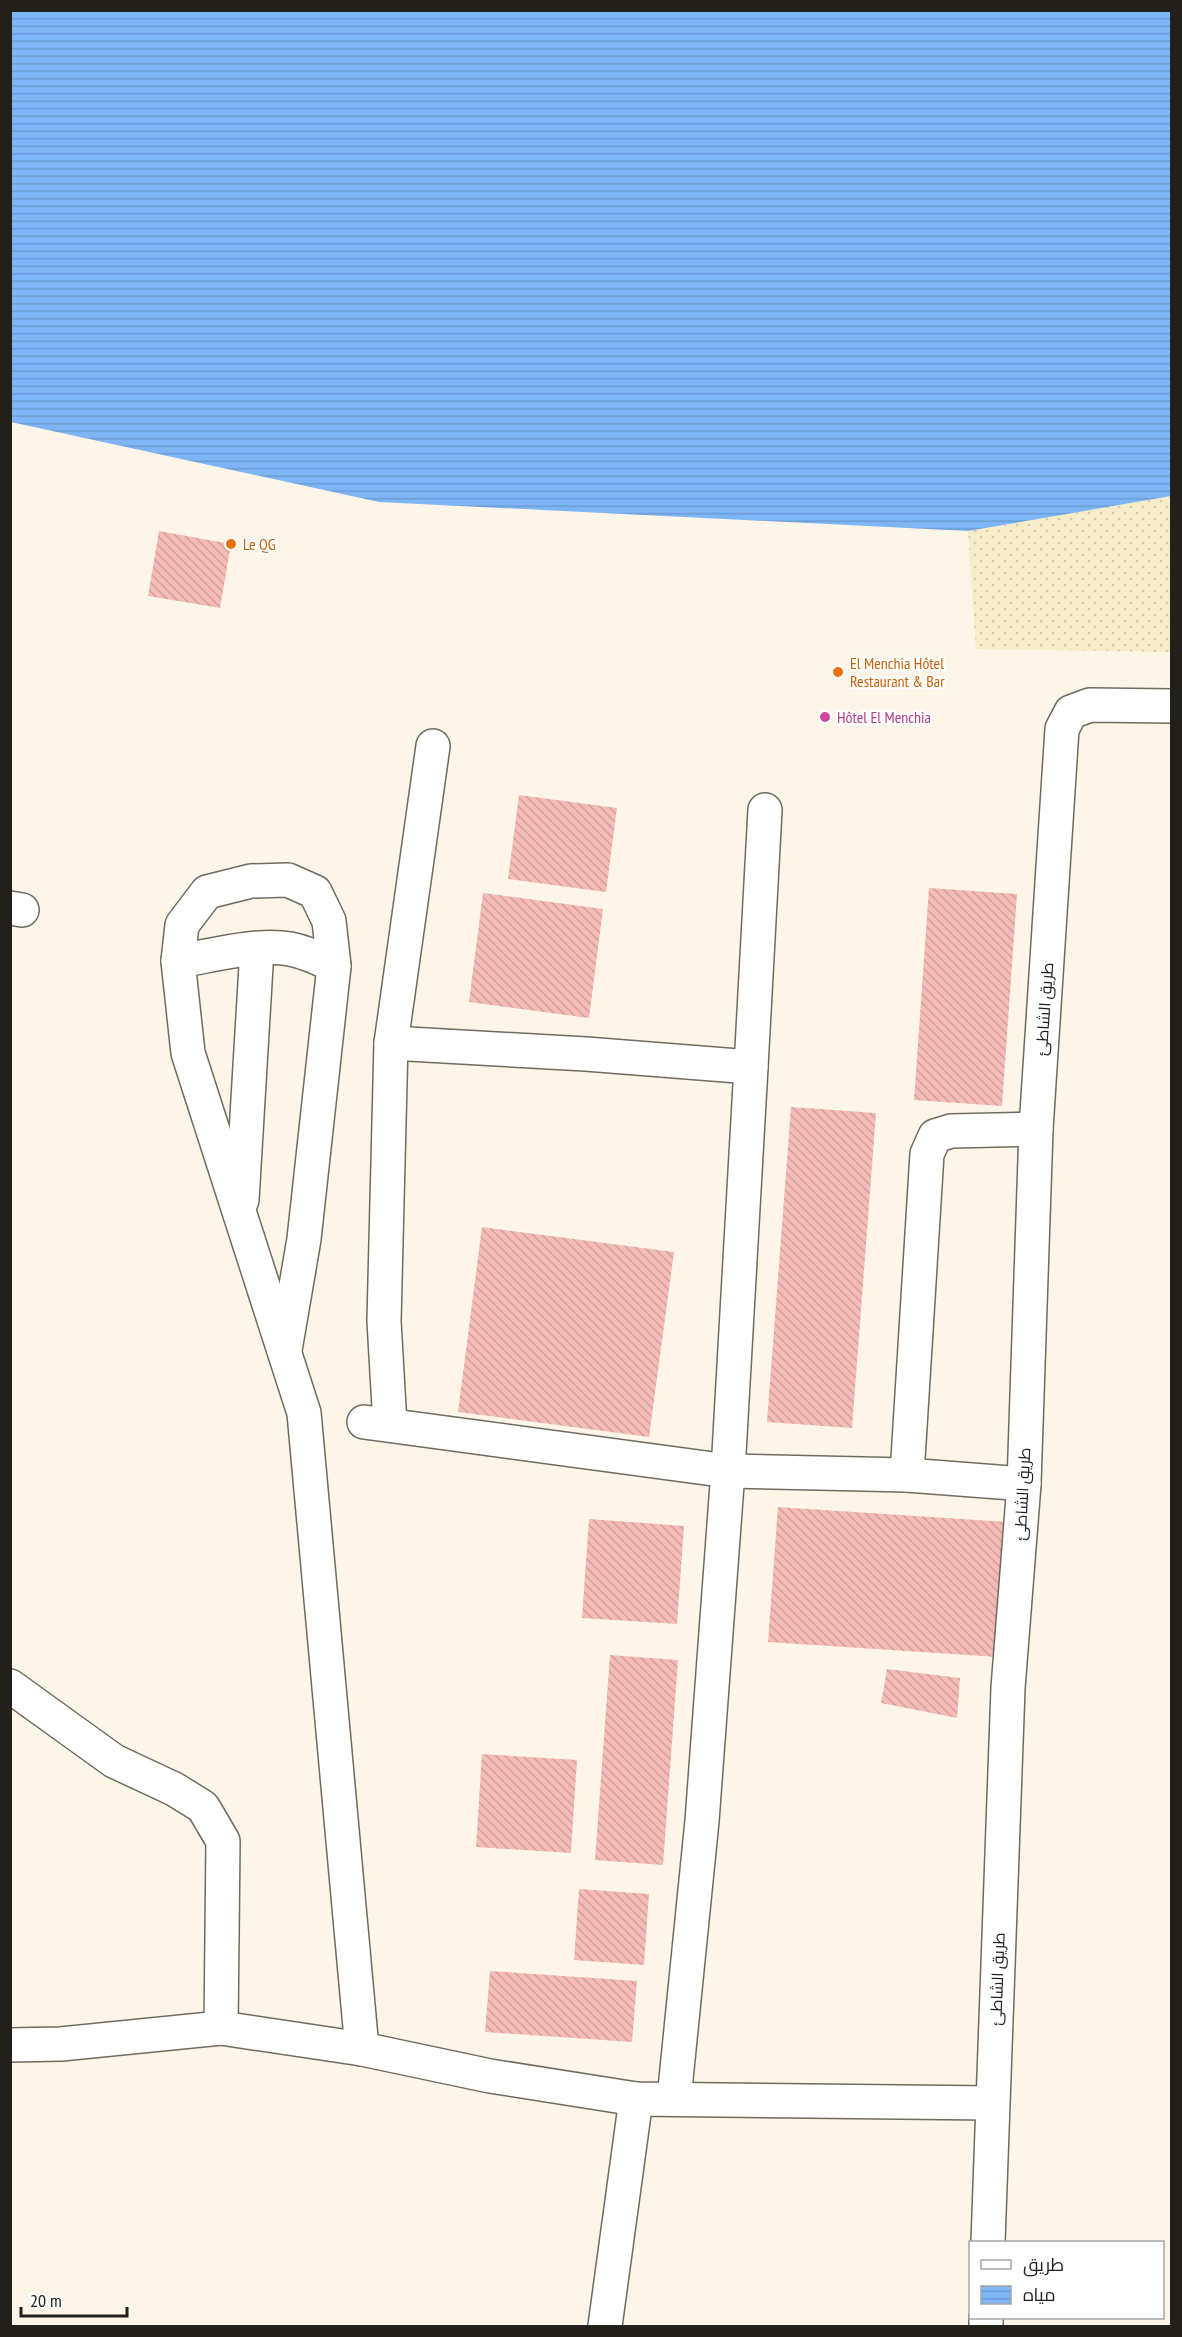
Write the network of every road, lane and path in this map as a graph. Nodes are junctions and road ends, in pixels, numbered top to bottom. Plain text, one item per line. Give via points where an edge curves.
1 (1172, 706) edge
2 (433, 746) dead end
3 (765, 810) dead end
4 (257, 949) junction
5 (178, 961) junction
6 (334, 966) junction
7 (391, 1044) junction
8 (751, 1067) junction
9 (1036, 1129) junction
10 (241, 1220) junction
11 (284, 1355) junction
12 (728, 1471) junction
13 (907, 1475) junction
14 (1024, 1484) junction
15 (10, 1686) edge
16 (221, 2028) junction
17 (10, 2044) edge
18 (362, 2049) junction
19 (636, 2099) junction
20 (674, 2099) junction
21 (992, 2103) junction
22 (988, 2241) edge
23 (605, 2326) edge

1 - 9 street, طريق الشاطئ via 1090,705 1071,712 1062,729
2 - 7 street
3 - 8 street
4 - 5 street
4 - 6 street via 288,949 313,955
4 - 10 street
5 - 6 street via 182,925 207,892 251,881 288,880 315,892 330,921
5 - 10 street via 188,1053
6 - 11 street via 304,1239
7 - 8 street
7 - 12 street via 384,1321 377,1424
8 - 12 street
9 - 13 street via 951,1131 935,1136 927,1154
9 - 14 street, طريق الشاطئ
10 - 11 street
11 - 18 street via 304,1413
12 - 13 street
12 - 20 street via 702,1821
13 - 14 street
14 - 21 street, طريق الشاطئ via 1008,1688
15 - 16 street via 114,1761 203,1807 223,1841
16 - 17 street via 61,2044
16 - 18 street
18 - 19 street via 490,2076
19 - 20 street
19 - 23 street
20 - 21 street
21 - 22 street, طريق الشاطئ

